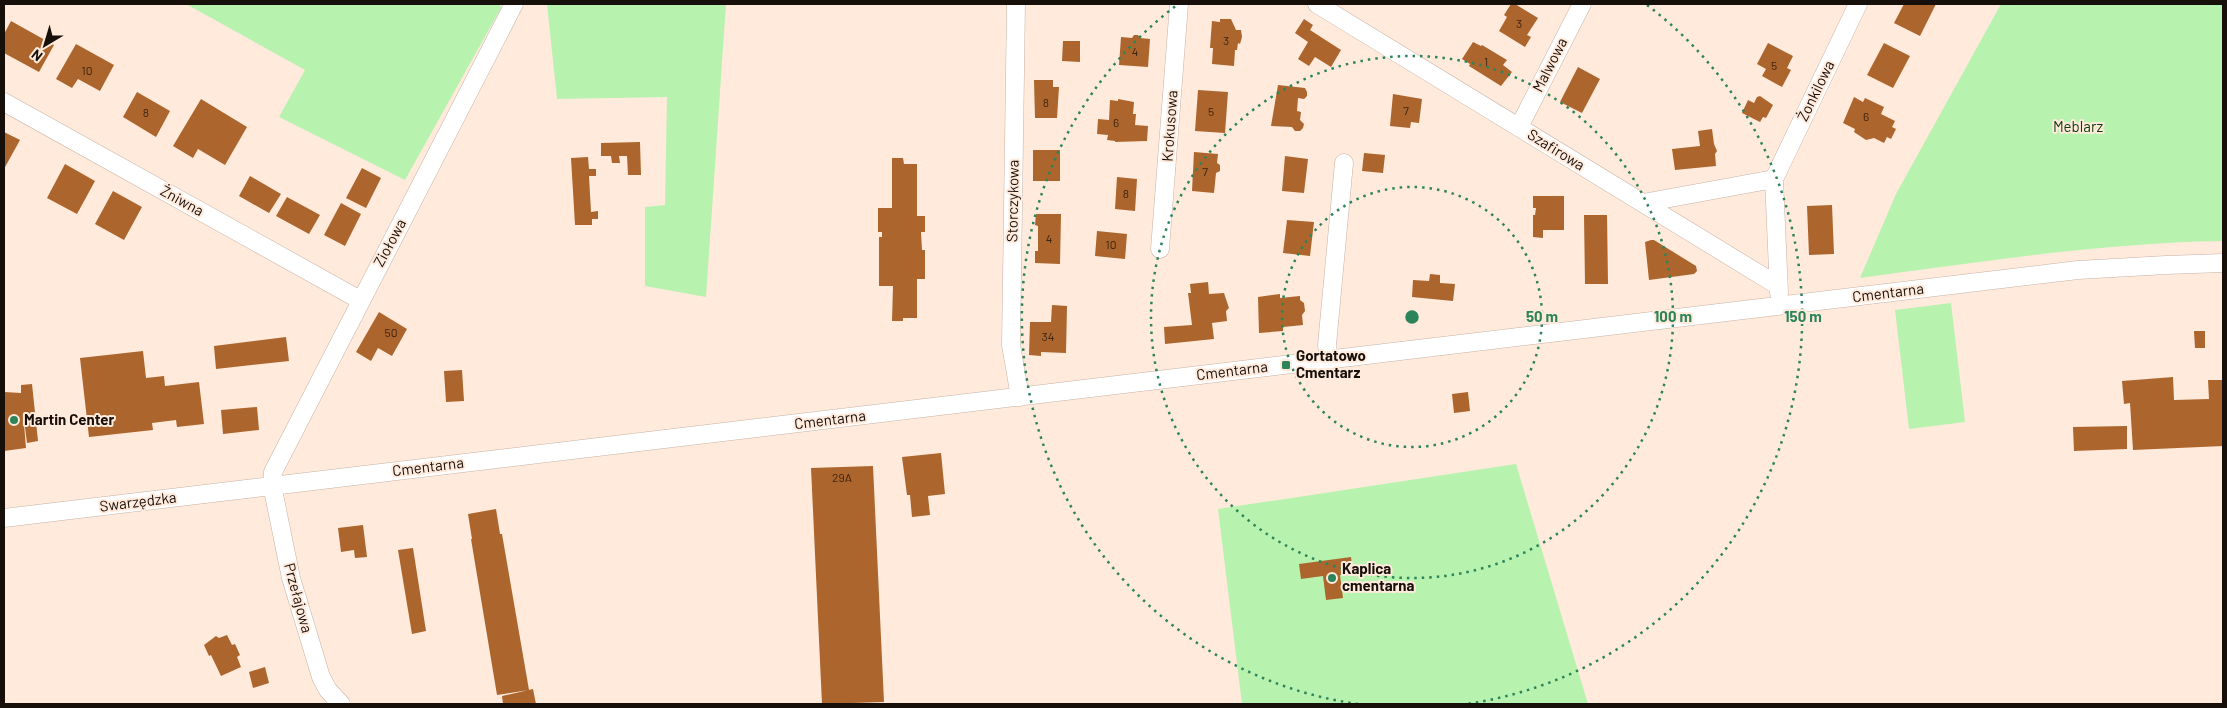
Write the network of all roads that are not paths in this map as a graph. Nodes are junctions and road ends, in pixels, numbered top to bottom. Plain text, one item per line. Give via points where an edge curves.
1 (514, 4) edge
2 (1016, 4) edge
3 (1179, 4) edge
4 (1318, 4) edge
5 (1582, 4) edge
6 (1858, 4) edge
7 (4, 102) edge
8 (1519, 127) junction
9 (1344, 163) dead end
10 (1774, 179) junction
11 (1642, 203) junction
12 (1160, 249) dead end
13 (2223, 263) edge
14 (1777, 285) junction
15 (360, 300) junction
16 (1781, 306) junction
17 (1329, 360) junction
18 (1020, 397) junction
19 (272, 485) junction
20 (4, 518) edge
21 (341, 704) edge

1 - 15 street, Ziołowa
2 - 18 street, Storczykowa via 1011,345
3 - 12 street, Krokusowa
4 - 8 street, Szafirowa
5 - 8 street, Malwowa
6 - 10 street, Żonkilowa
7 - 15 street, Żniwna
8 - 11 street, Szafirowa
9 - 17 street via 1327,345
10 - 11 street
10 - 14 street, Żonkilowa
11 - 14 street, Szafirowa
13 - 16 street, Cmentarna via 2078,270
14 - 16 street
15 - 19 street, Ziołowa via 273,472
16 - 17 street, Cmentarna
17 - 18 street, Cmentarna
18 - 19 street, Cmentarna
19 - 20 street, Swarzędzka
19 - 21 street, Przełajowa via 291,578 321,677

